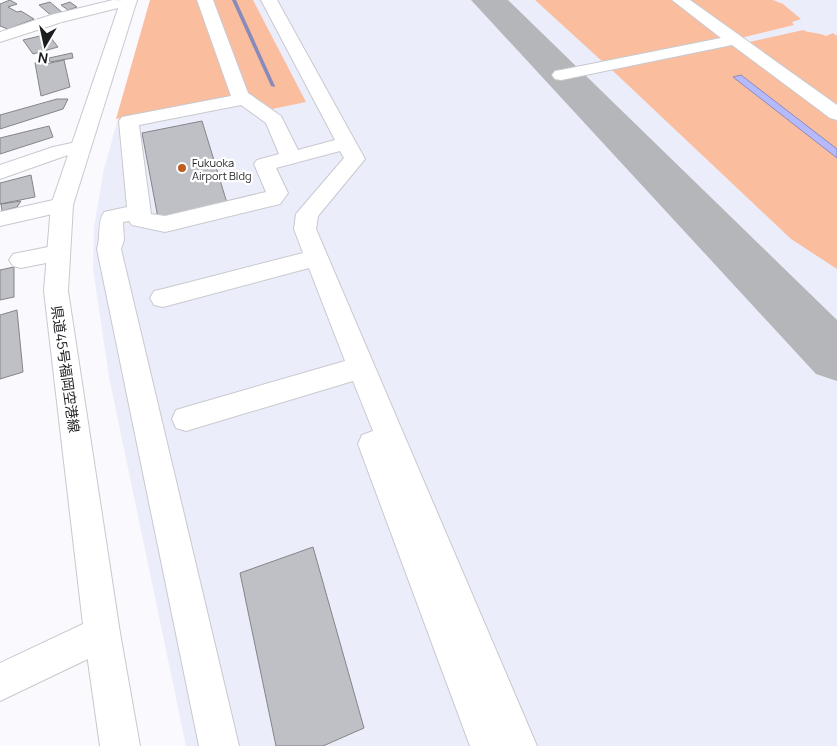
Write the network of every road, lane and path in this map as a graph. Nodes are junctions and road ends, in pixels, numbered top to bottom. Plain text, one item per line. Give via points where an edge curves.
1 (129, 0) edge
2 (205, 0) edge
3 (260, 0) edge
4 (269, 0) edge
5 (680, 0) edge
6 (2, 35) edge
7 (734, 40) junction
8 (562, 75) dead end
9 (245, 99) junction
10 (837, 114) edge
11 (342, 144) junction
12 (81, 147) junction
13 (292, 158) junction
14 (0, 172) edge
15 (138, 212) junction
16 (61, 215) junction
17 (0, 219) edge
18 (27, 230) dead end
19 (112, 240) junction
20 (58, 253) junction
21 (21, 260) dead end
22 (310, 260) junction
23 (163, 298) dead end
24 (354, 370) junction
25 (186, 419) dead end
26 (102, 633) junction
27 (0, 682) edge
28 (120, 746) edge
29 (219, 746) edge
30 (233, 746) edge
31 (490, 746) edge
32 (517, 746) edge

1 - 6 main road
1 - 12 main road, 県道45号福岡空港線
2 - 9 main road via 240,96
3 - 11 main road
4 - 11 main road
5 - 7 main road
7 - 8 main road
7 - 10 main road
9 - 13 main road via 274,120
9 - 15 main road via 129,121
11 - 13 main road
11 - 22 main road via 343,156 294,213 292,233
12 - 14 main road
12 - 16 main road, 県道45号福岡空港線
13 - 15 main road via 264,164 276,193 272,199 164,224 140,220
15 - 19 main road via 112,218
16 - 17 main road
16 - 18 main road
16 - 20 main road, 県道45号福岡空港線
19 - 29 main road via 109,249
19 - 30 main road via 117,248
20 - 21 main road
20 - 26 main road, 県道45号福岡空港線 via 56,291
22 - 23 main road
22 - 24 main road
24 - 25 main road
24 - 31 main road
24 - 32 main road
26 - 27 main road
26 - 28 main road, 県道45号福岡空港線

